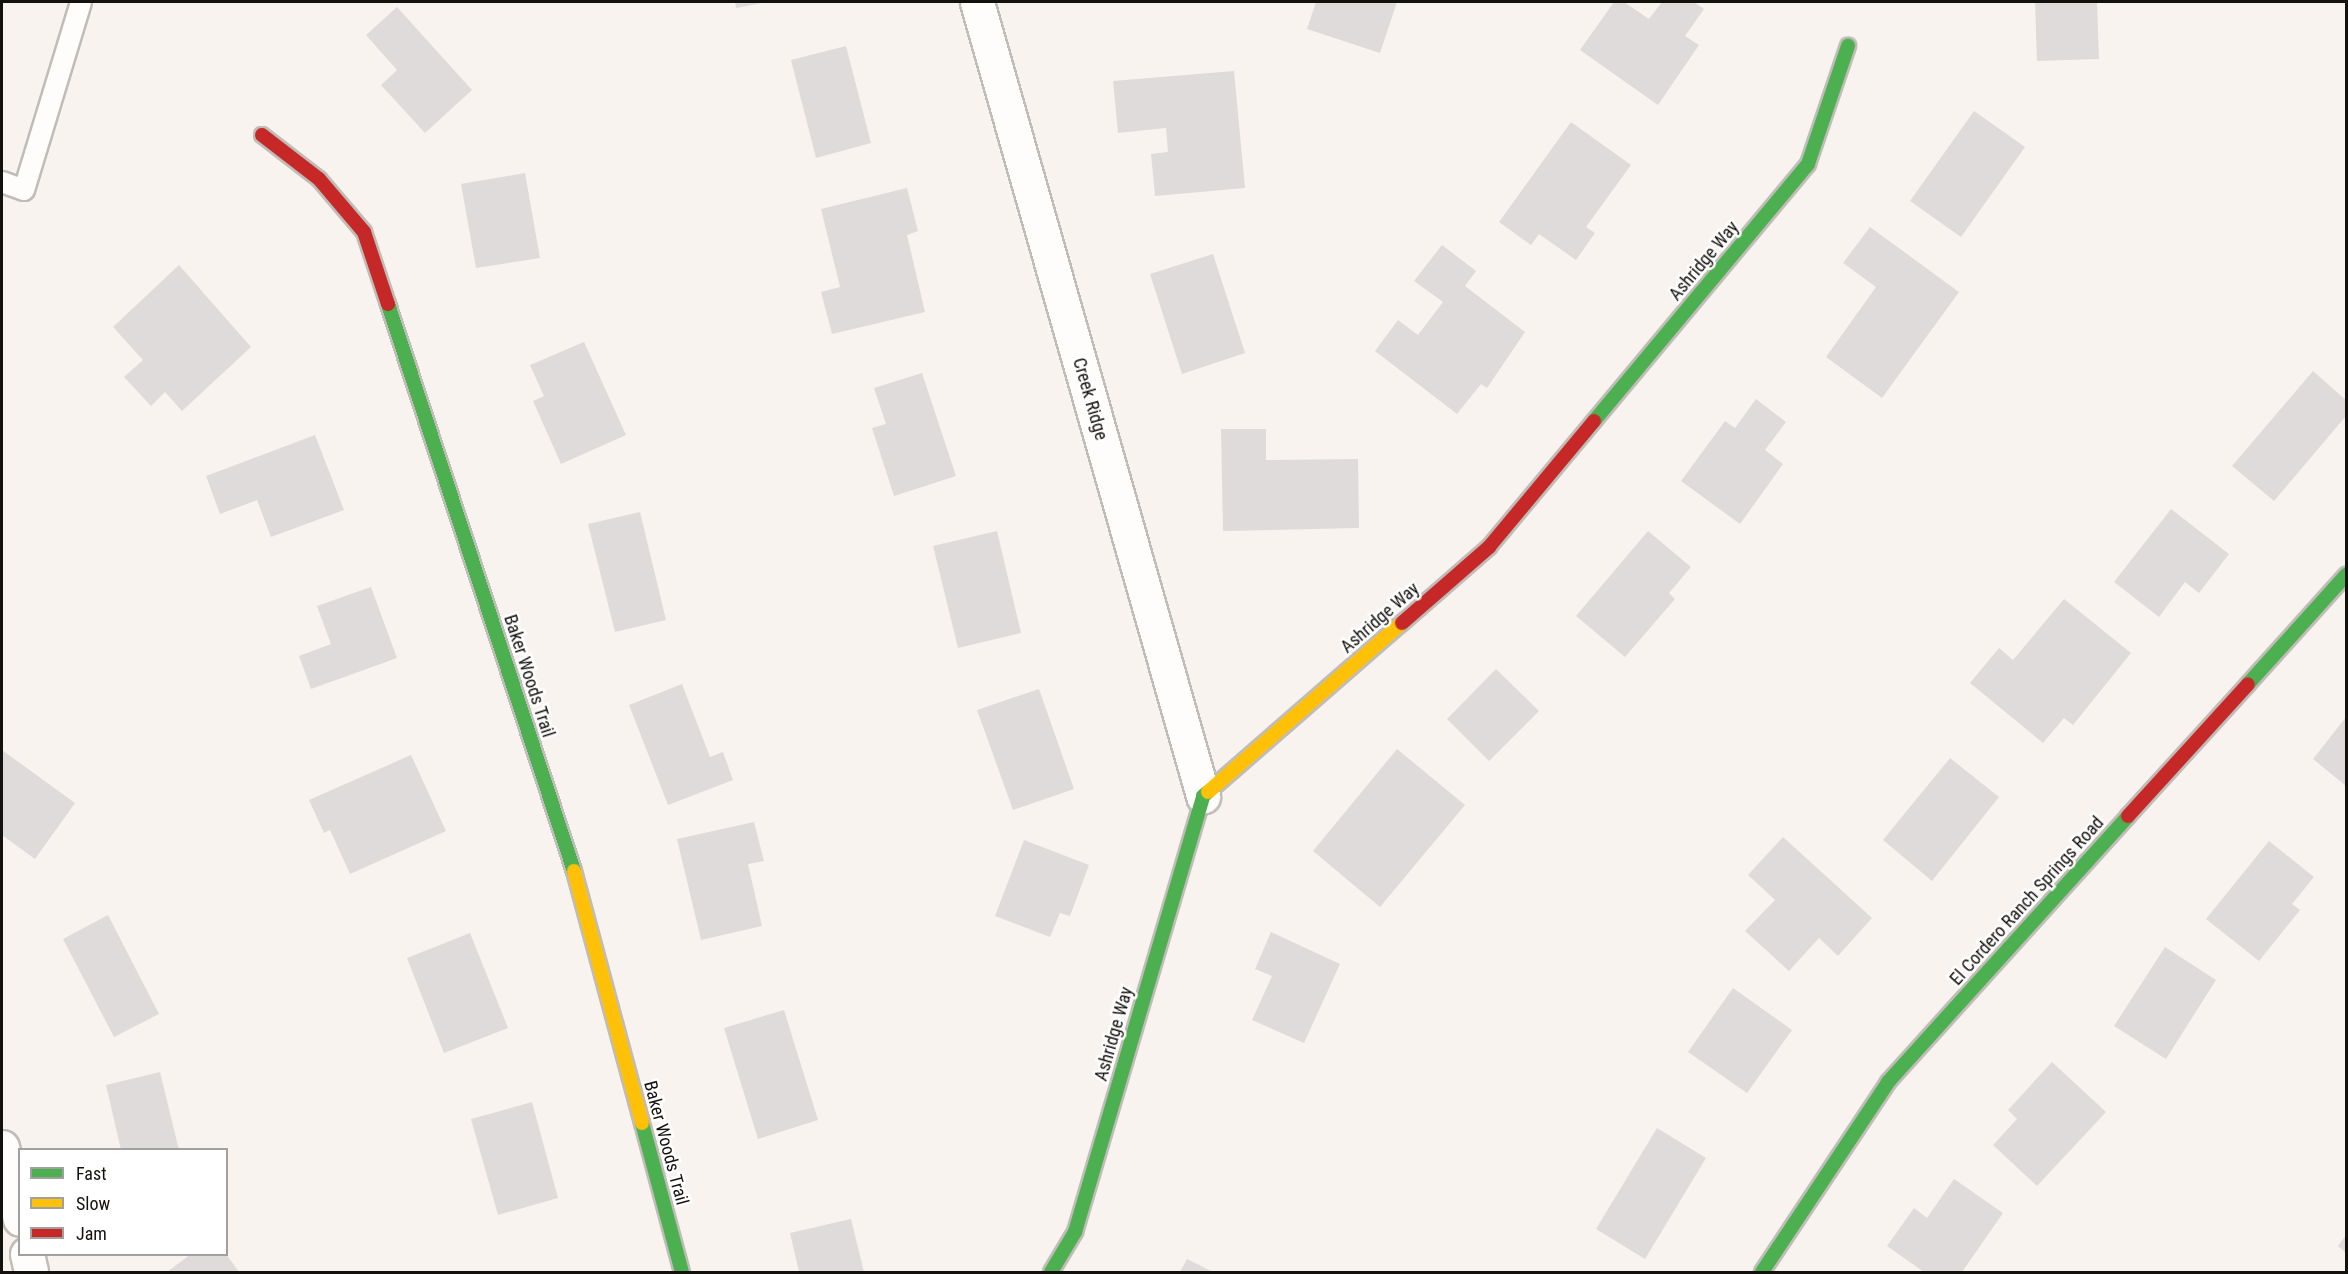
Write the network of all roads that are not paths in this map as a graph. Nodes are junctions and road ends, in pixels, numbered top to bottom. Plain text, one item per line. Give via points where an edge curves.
1 (81, 2) edge
2 (977, 2) edge
3 (1848, 46) dead end
4 (262, 135) dead end
5 (2, 182) edge
6 (2346, 575) edge
7 (1203, 796) junction
8 (2, 1147) edge
9 (18, 1211) edge
10 (27, 1256) edge
11 (31, 1272) edge
12 (682, 1272) edge
13 (1051, 1272) edge
14 (1762, 1272) edge

1 - 5 lane via 24,190
2 - 7 street, Creek Ridge
3 - 7 street, Ashridge Way via 1808,164 1489,547
4 - 12 street, Baker Woods Trail via 319,179 364,232 571,859
6 - 14 street, El Cordero Ranch Springs Road via 1888,1082
7 - 13 street, Ashridge Way via 1075,1232
8 - 9 street
10 - 11 street

